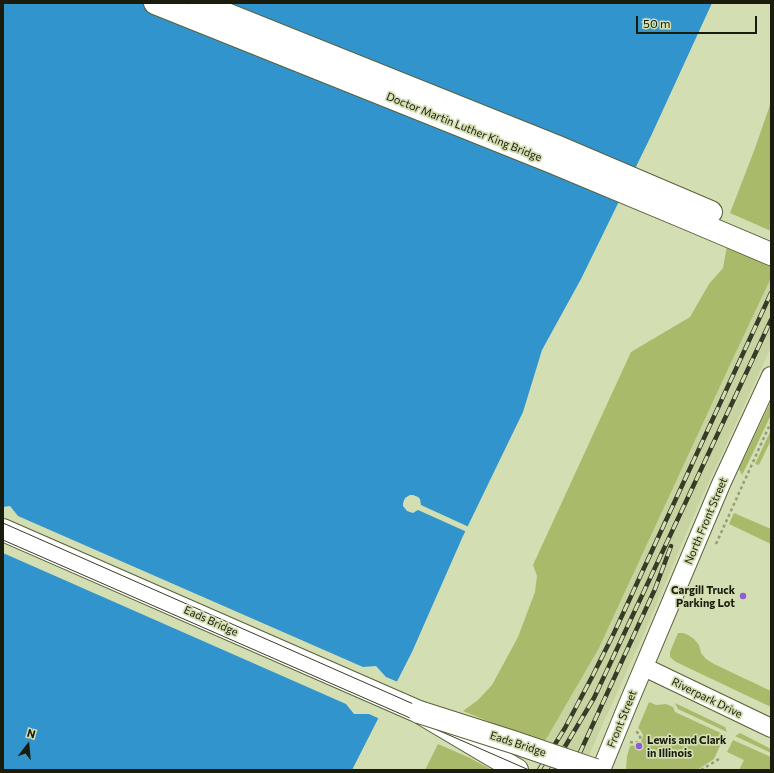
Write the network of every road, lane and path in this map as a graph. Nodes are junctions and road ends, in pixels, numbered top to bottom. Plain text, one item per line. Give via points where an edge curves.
1 (155, 3) edge
2 (200, 3) edge
3 (771, 238) edge
4 (771, 254) edge
5 (771, 376) edge
6 (771, 422) edge
7 (726, 522) dead end
8 (3, 530) edge
9 (644, 667) junction
10 (419, 712) junction
11 (771, 728) edge
12 (633, 729) dead end
13 (628, 742) dead end
14 (719, 759) dead end
15 (517, 770) edge
16 (594, 770) edge
17 (602, 770) edge
18 (701, 770) edge

1 - 4 main road, Doctor Martin Luther King Bridge via 544,159
2 - 3 main road, Doctor Martin Luther King Bridge via 558,147
5 - 9 street, North Front Street via 721,484
6 - 7 path
8 - 10 main road, Eads Bridge
9 - 11 street, Riverpark Drive
9 - 17 street, Front Street
10 - 15 main road, Eads Bridge, bridge
10 - 16 main road, Eads Bridge, bridge
12 - 13 path via 640,735 640,739 635,743
14 - 18 path

